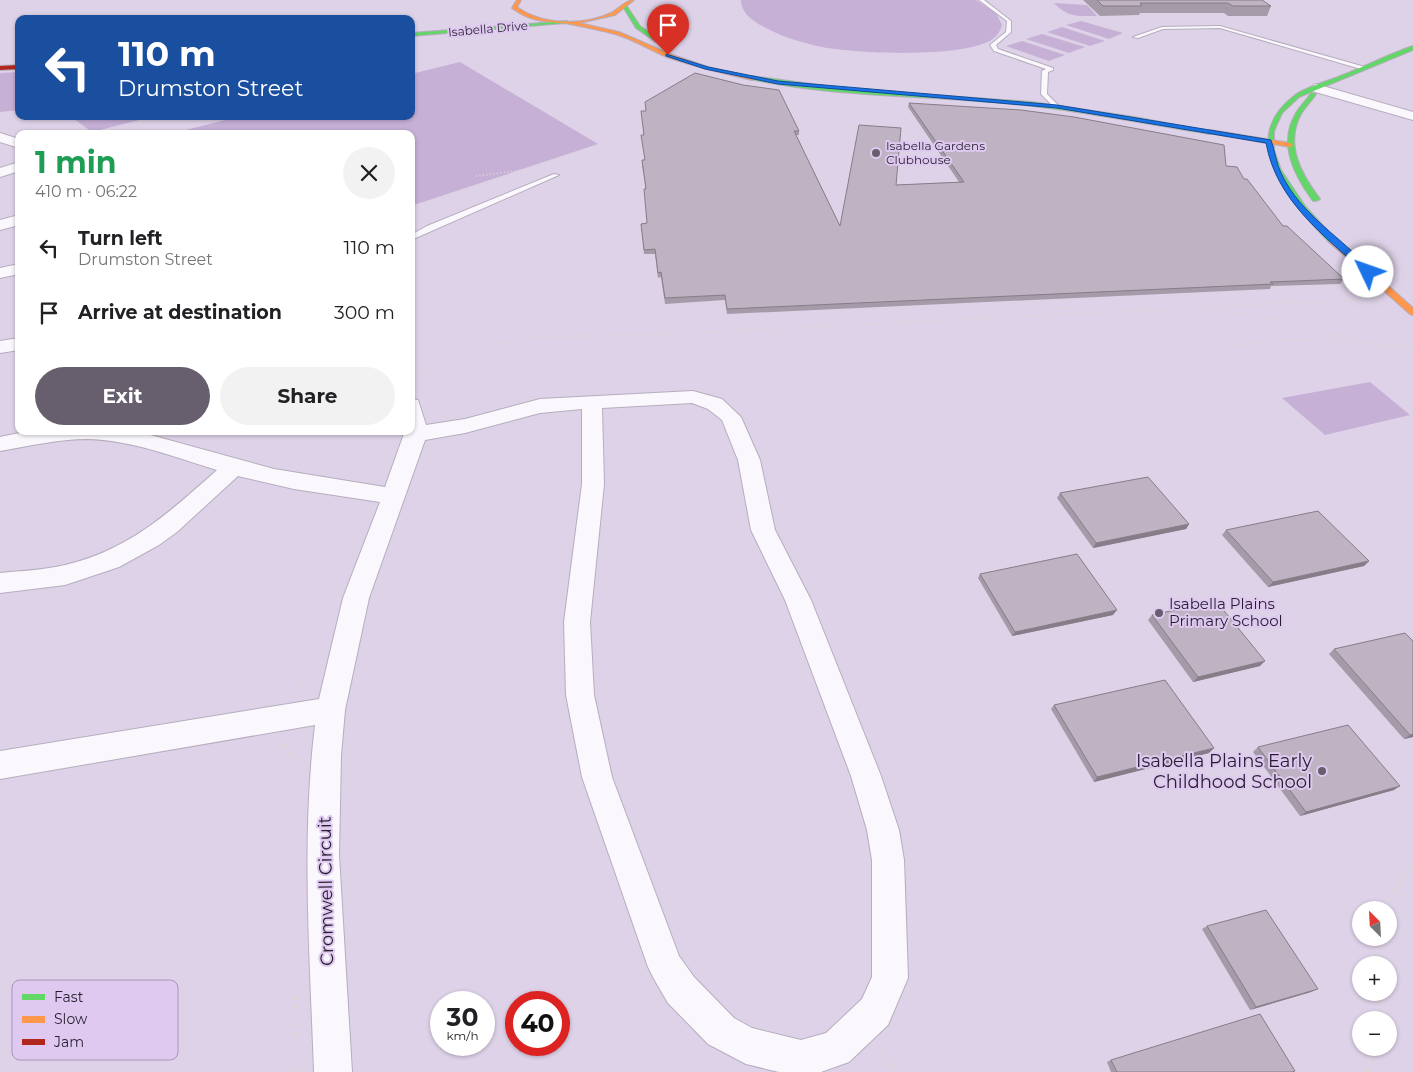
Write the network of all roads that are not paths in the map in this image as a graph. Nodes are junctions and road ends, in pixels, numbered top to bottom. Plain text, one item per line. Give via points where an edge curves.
1 (981, 0) edge
2 (516, 1) edge
3 (626, 3) edge
4 (501, 8) dead end
5 (461, 20) dead end
6 (566, 22) junction
7 (415, 27) edge
8 (415, 35) edge
9 (1136, 37) dead end
10 (1413, 48) edge
11 (1401, 52) junction
12 (1413, 56) edge
13 (15, 67) edge
14 (0, 68) edge
15 (1363, 68) junction
16 (1316, 88) junction
17 (1047, 98) junction
18 (1057, 106) junction
19 (1413, 116) edge
20 (0, 137) edge
21 (1269, 138) junction
22 (1290, 141) junction
23 (15, 143) edge
24 (15, 167) edge
25 (0, 173) edge
26 (554, 176) road end
27 (1328, 206) road end
28 (15, 221) edge
29 (0, 225) edge
30 (415, 236) edge
31 (15, 270) edge
32 (0, 274) edge
33 (1413, 312) edge
34 (15, 345) edge
35 (0, 347) edge
36 (592, 402) junction
37 (415, 419) edge
38 (416, 434) junction
39 (50, 435) edge
40 (122, 435) edge
41 (0, 444) edge
42 (234, 467) junction
43 (394, 496) junction
44 (0, 583) edge
45 (331, 710) junction
46 (0, 764) edge
47 (333, 1072) edge

1 - 17 lane via 1009,21 1008,32 993,46 996,50 1051,68 1045,71 1044,94
2 - 4 street, Isabella Drive
2 - 6 street via 516,10 524,16
3 - 6 street via 618,12 605,17
3 - 17 street via 638,27 661,43 696,57 748,70 817,80
5 - 7 street, Isabella Drive
6 - 8 street, Isabella Drive
6 - 18 street via 617,33 707,68 778,83
9 - 15 lane via 1162,28 1220,27
10 - 11 street
11 - 12 street
11 - 15 street
13 - 14 street
15 - 16 street
16 - 19 street
16 - 21 street via 1283,106 1274,118
16 - 22 street via 1294,120
17 - 18 lane
17 - 21 street
18 - 21 street
20 - 23 street
21 - 22 street
21 - 33 street via 1278,175 1307,215
22 - 27 street via 1302,180
24 - 25 street
26 - 30 lane
28 - 29 street
31 - 32 street
34 - 35 street
36 - 36 street via 593,484 577,622 580,695 597,778 666,967 681,990 721,1031 746,1045 800,1059 836,1049 875,1012 890,978 888,860 883,830 866,776 798,600 763,530 749,460 732,417 716,404 693,397
36 - 38 street via 540,406 465,426
37 - 38 street, Cromwell Circuit
38 - 43 street, Cromwell Circuit
39 - 41 street
40 - 42 street
42 - 43 street via 310,485
42 - 44 street via 169,526 110,560 65,575
43 - 45 street, Cromwell Circuit via 356,598
45 - 46 street
45 - 47 street, Cromwell Circuit via 326,755 323,855

